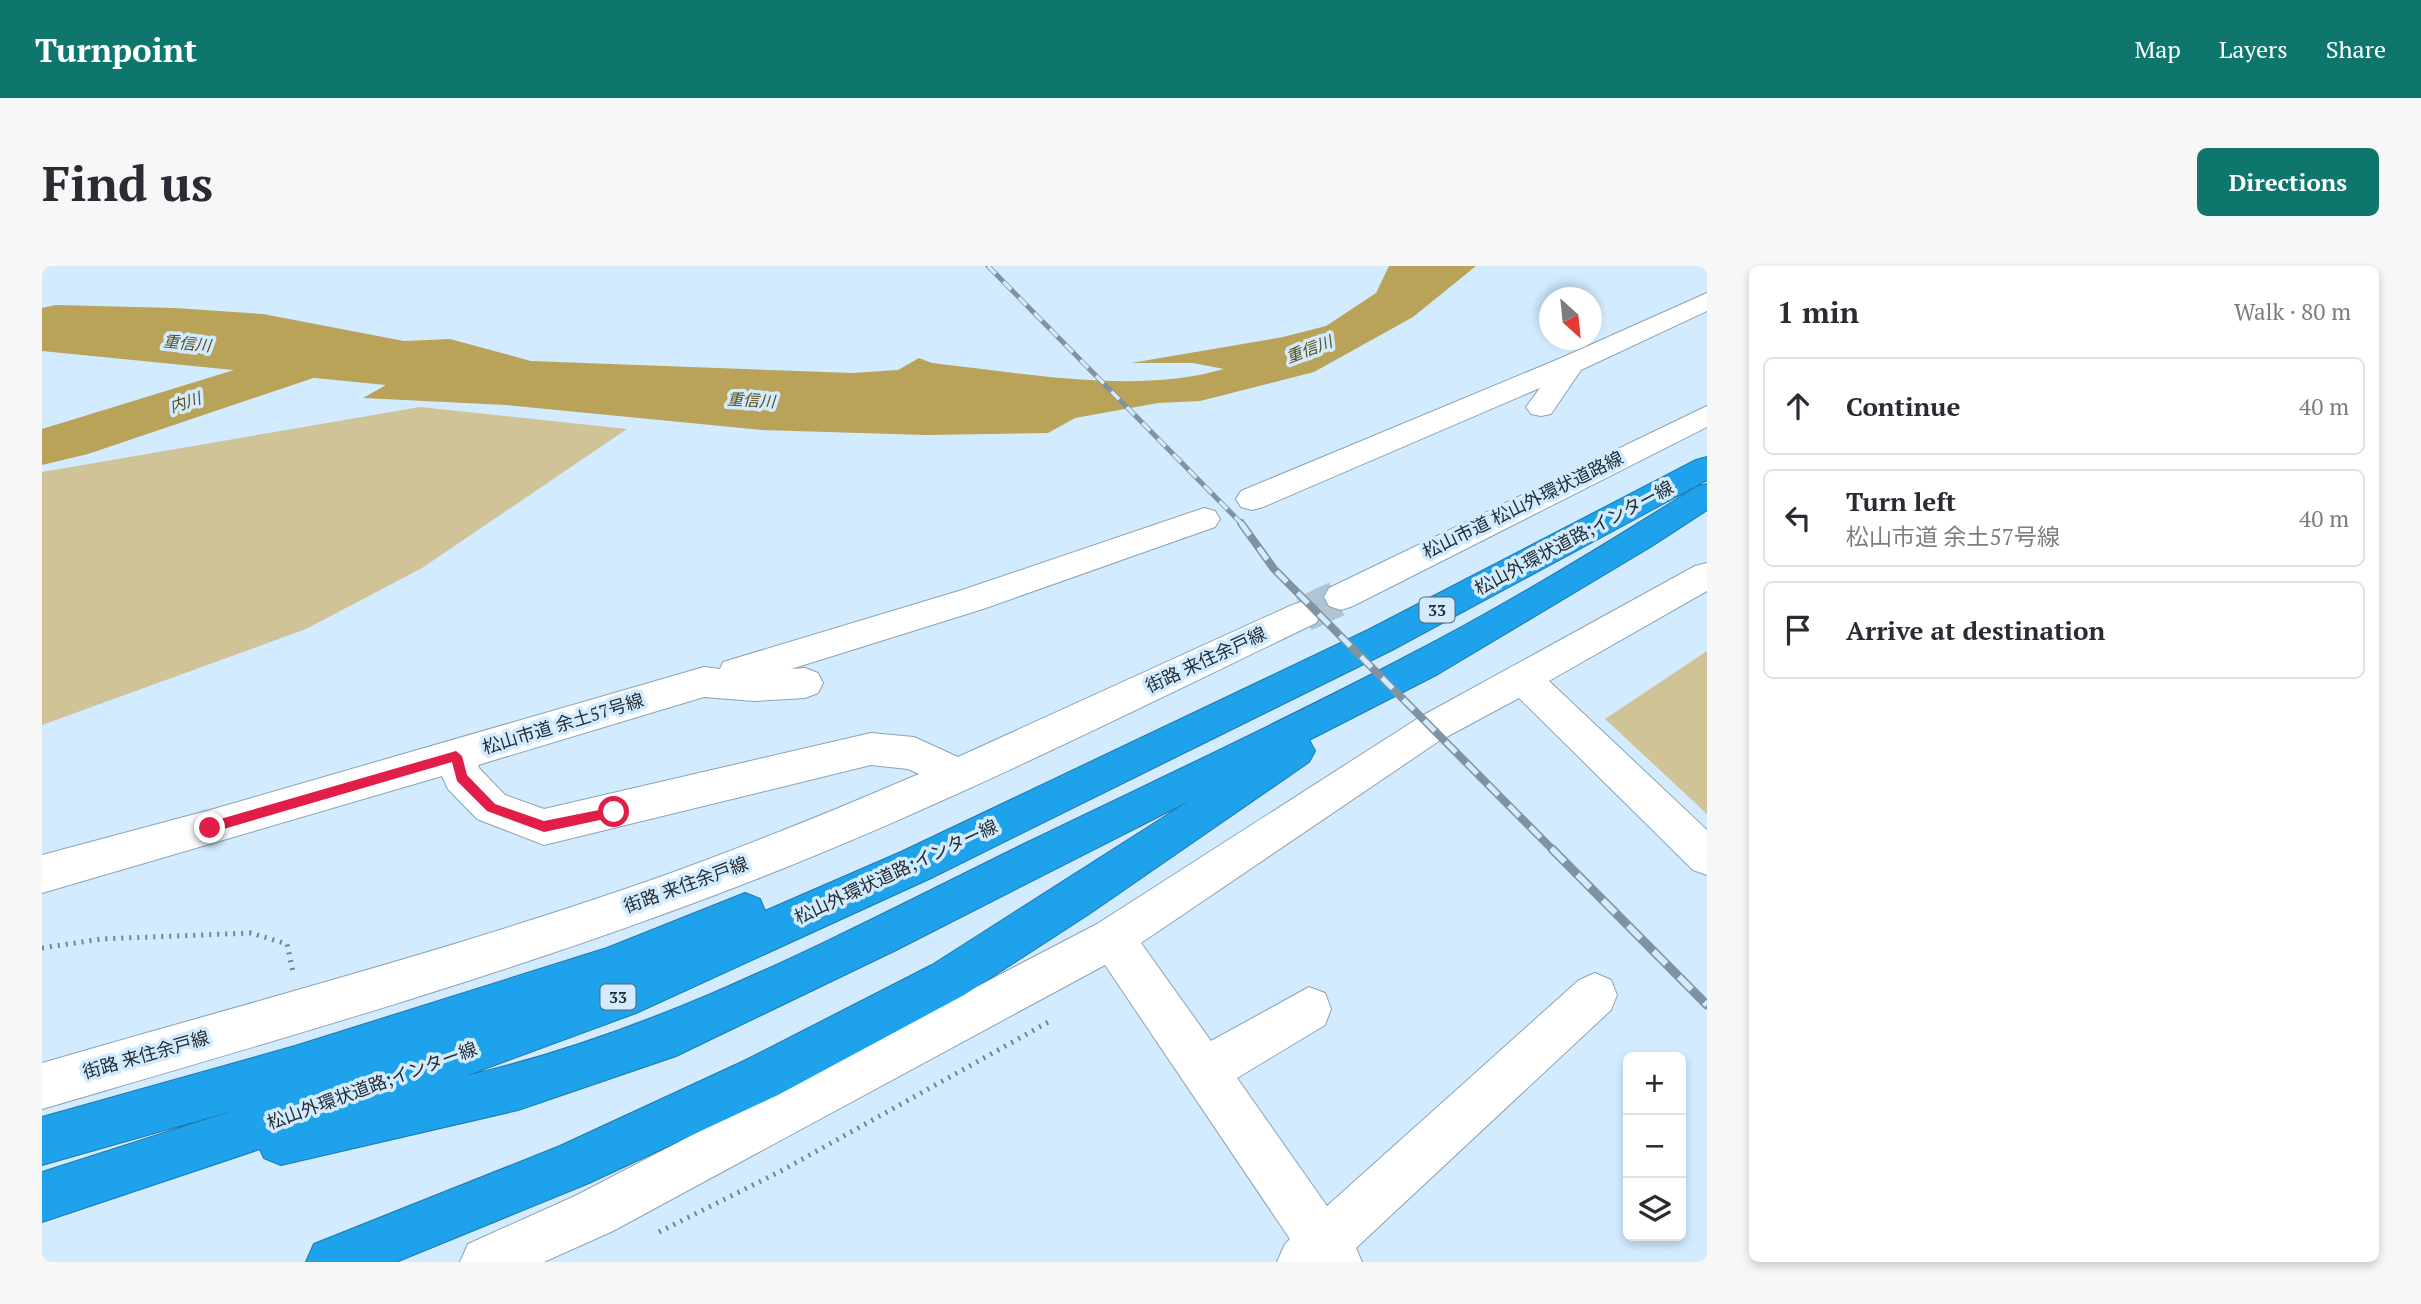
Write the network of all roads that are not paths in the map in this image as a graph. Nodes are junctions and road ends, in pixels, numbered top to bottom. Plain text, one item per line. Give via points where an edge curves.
1 (1707, 301) edge
2 (1707, 326) edge
3 (1639, 332) junction
4 (1571, 364) junction
5 (1541, 407) dead end
6 (1707, 415) edge
7 (1707, 467) edge
8 (1707, 495) edge
9 (1252, 499) dead end
10 (1204, 519) dead end
11 (1707, 575) edge
12 (1340, 597) tunnel mouth
13 (1304, 614) tunnel mouth
14 (1425, 664) junction
15 (1523, 679) junction
16 (704, 682) junction
17 (805, 683) dead end
18 (1163, 746) junction
19 (456, 756) junction
20 (957, 775) junction
21 (1707, 857) edge
22 (42, 874) edge
23 (1112, 938) junction
24 (1595, 995) dead end
25 (1309, 1009) dead end
26 (1204, 1071) junction
27 (42, 1086) edge
28 (42, 1141) edge
29 (46, 1196) edge
30 (1321, 1256) edge
31 (332, 1262) edge
32 (486, 1262) edge

1 - 3 street
2 - 3 street
3 - 4 street
4 - 5 street
4 - 9 street
6 - 12 street, 松山市道 松山外環状道路線
7 - 18 highway, 松山外環状道路;インター線 / 33 via 1380,640
8 - 14 highway, 松山外環状道路;インター線 / 33
10 - 16 street via 971,600
11 - 15 street
13 - 20 street, 街路 来住余戸線
14 - 29 highway, 松山外環状道路;インター線 / 33 via 894,930 676,1033 518,1087
14 - 31 highway via 1086,893 948,980 761,1078 572,1166
15 - 21 street
15 - 23 street via 1429,731
16 - 17 street, 松山市道 余土57号線 via 754,686
16 - 19 street, 松山市道 余土57号線
18 - 28 highway via 607,969 295,1069
18 - 29 highway, 松山外環状道路;インター線 / 33 via 916,865 620,997 274,1121
19 - 20 street via 461,777 491,807 544,827 871,749 914,753
19 - 22 street, 松山市道 余土57号線
20 - 27 street, 街路 来住余戸線 via 741,866 498,951
23 - 26 street
23 - 32 street via 596,1213
24 - 30 street
25 - 26 street
26 - 30 street

